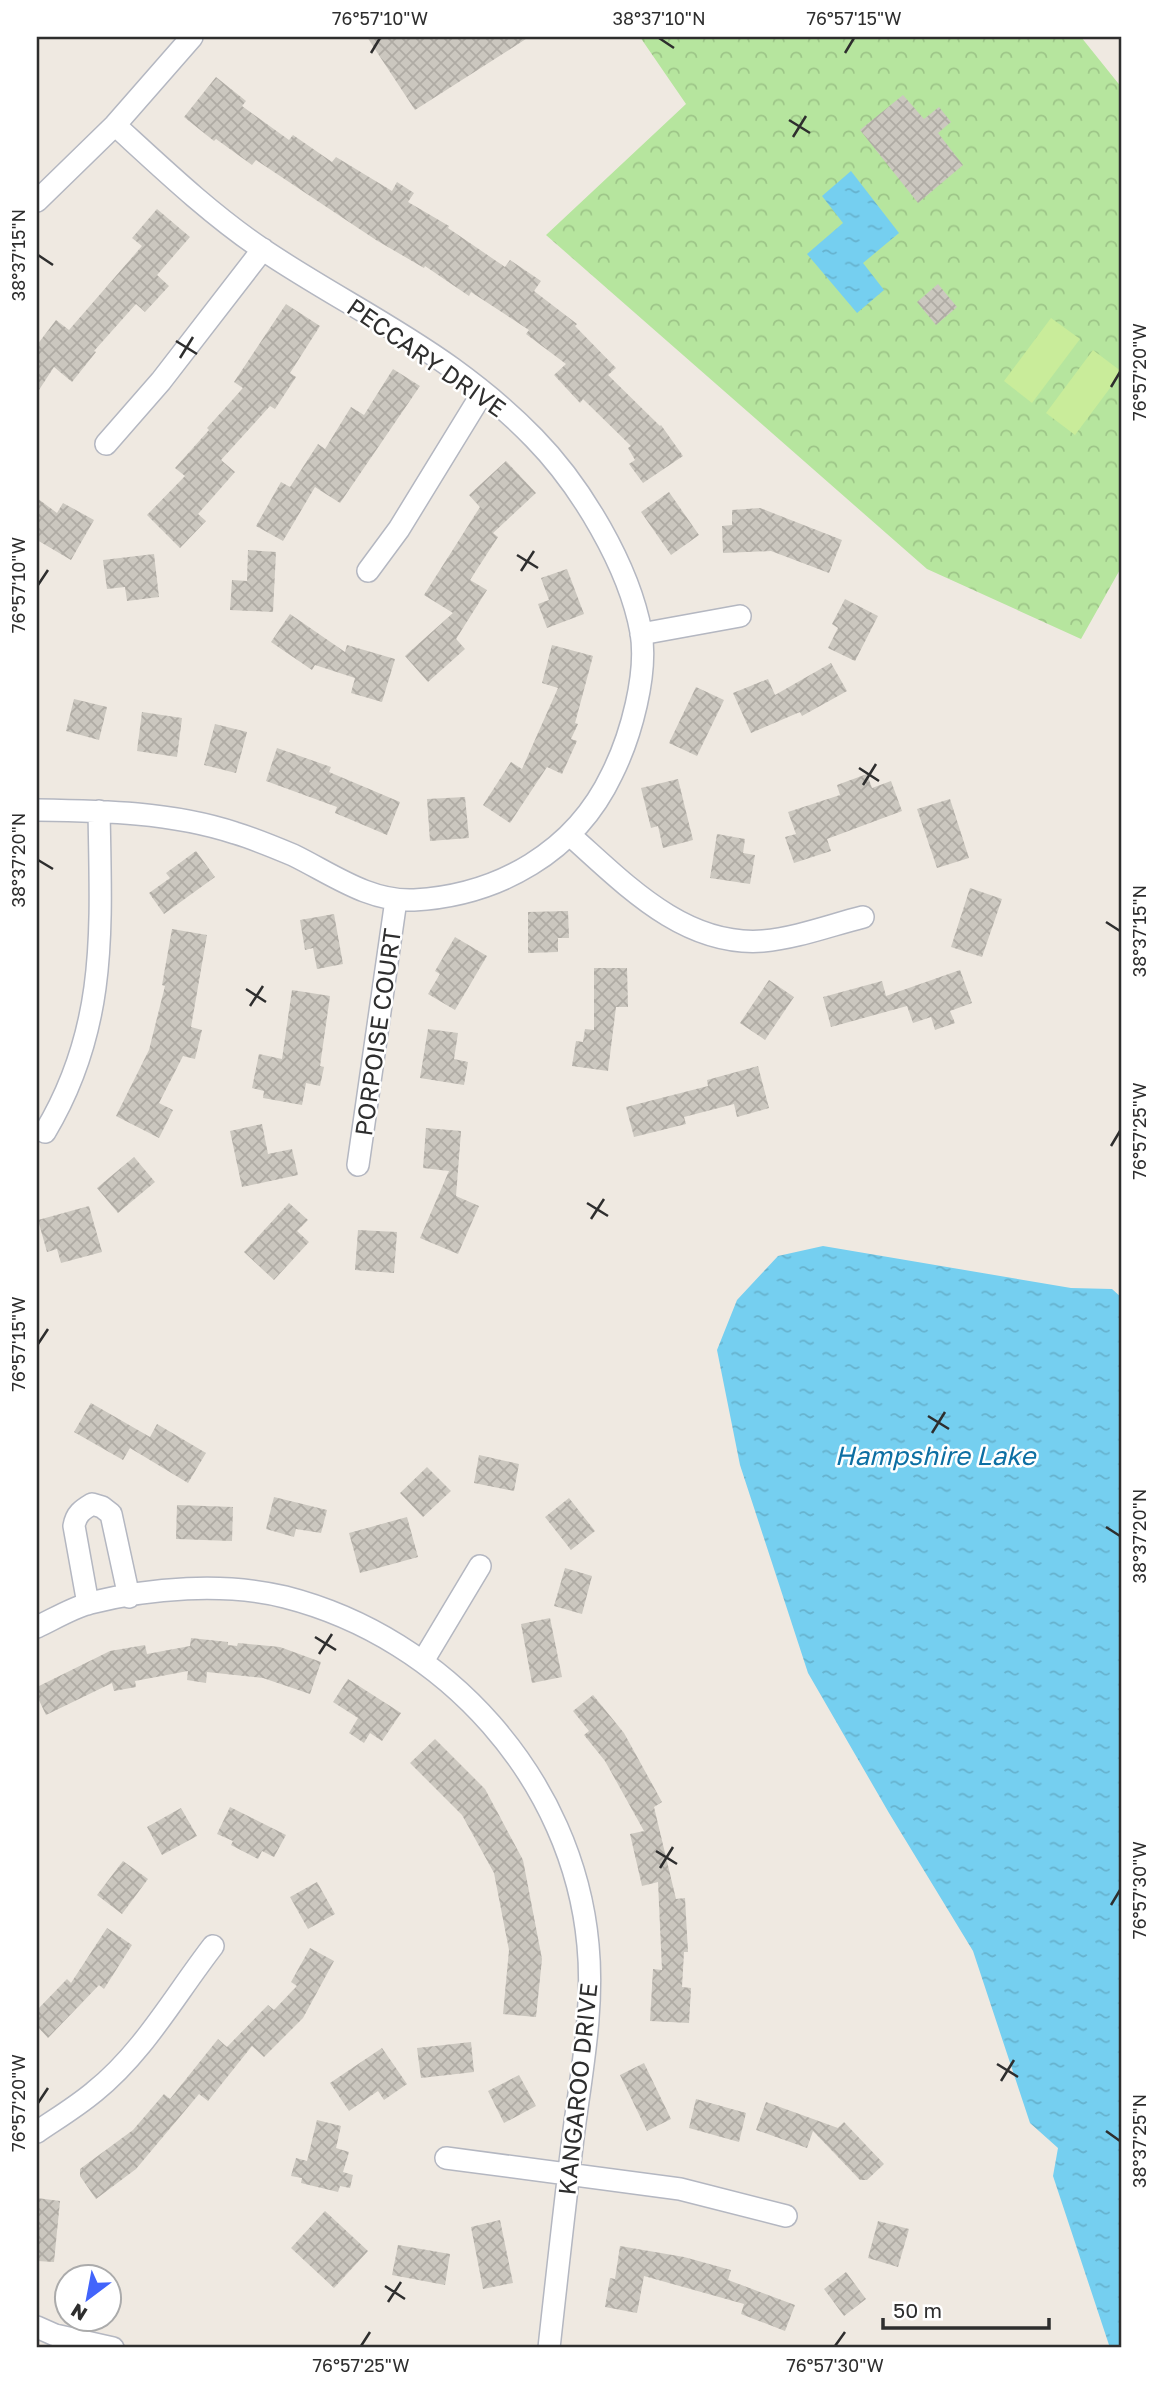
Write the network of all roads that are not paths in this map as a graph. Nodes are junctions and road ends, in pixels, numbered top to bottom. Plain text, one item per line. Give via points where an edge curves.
1 (192, 37) edge
2 (115, 125) junction
3 (37, 201) edge
4 (263, 249) junction
5 (483, 392) junction
6 (106, 444) dead end
7 (368, 571) dead end
8 (740, 616) dead end
9 (641, 634) junction
10 (37, 810) edge
11 (99, 811) junction
12 (571, 836) junction
13 (396, 900) junction
14 (863, 917) dead end
15 (45, 1132) dead end
16 (358, 1165) dead end
17 (480, 1566) dead end
18 (129, 1597) junction
19 (88, 1604) junction
20 (37, 1627) edge
21 (423, 1661) junction
22 (213, 1946) dead end
23 (37, 2132) edge
24 (446, 2158) dead end
25 (569, 2173) junction
26 (786, 2216) dead end
27 (37, 2327) edge
28 (113, 2348) edge
29 (549, 2348) edge

1 - 2 street
2 - 3 street
2 - 4 street, PECCARY DRIVE via 195,197
4 - 5 street, PECCARY DRIVE via 405,337
4 - 6 street
5 - 7 street
5 - 9 street, PECCARY DRIVE via 536,440 580,498 620,567
8 - 9 street
9 - 12 street, PECCARY DRIVE via 640,680 629,733 605,789
10 - 11 street, PECCARY DRIVE
11 - 13 street, PECCARY DRIVE via 182,820 235,833 293,855 360,890
11 - 15 street via 101,932 94,1003 62,1105
12 - 13 street, PECCARY DRIVE via 507,877 436,898
12 - 14 street via 650,903 713,936 763,941
13 - 16 street, PORPOISE COURT
17 - 21 street
18 - 19 street, KANGAROO DRIVE
18 - 19 street via 111,1514 92,1504 82,1510 74,1526
18 - 21 street, KANGAROO DRIVE via 205,1588 286,1598 365,1627
19 - 20 street, KANGAROO DRIVE
21 - 25 street, KANGAROO DRIVE via 462,1693 523,1764 555,1822 575,1873 590,1974 584,2068
22 - 23 street via 116,2072
24 - 25 street
25 - 26 street via 680,2189
25 - 29 street, KANGAROO DRIVE
27 - 28 street

